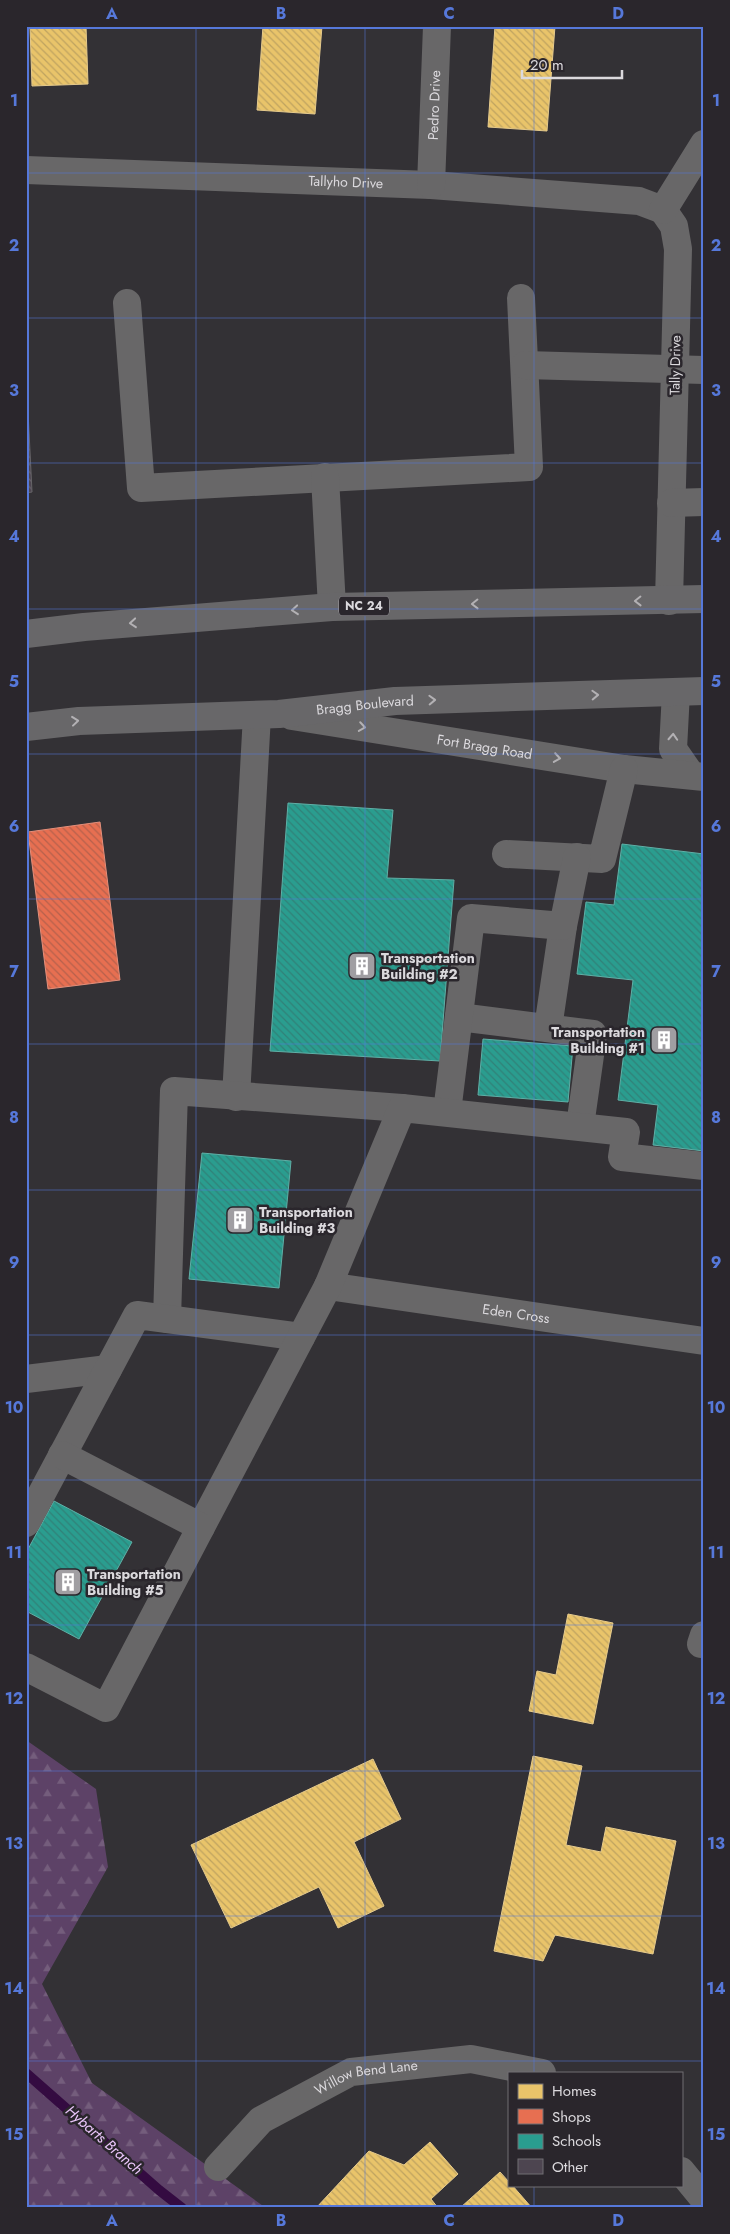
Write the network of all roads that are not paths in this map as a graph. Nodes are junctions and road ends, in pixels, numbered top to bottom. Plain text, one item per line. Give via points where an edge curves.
1 (437, 26) edge
2 (704, 144) edge
3 (26, 170) edge
4 (431, 185) junction
5 (663, 210) junction
6 (521, 298) dead end
7 (127, 304) dead end
8 (524, 365) junction
9 (675, 370) junction
10 (704, 370) edge
11 (325, 477) junction
12 (704, 502) edge
13 (672, 503) junction
14 (704, 599) edge
15 (669, 601) junction
16 (332, 606) junction
17 (26, 634) edge
18 (676, 692) junction
19 (704, 692) edge
20 (268, 714) junction
21 (26, 727) edge
22 (624, 769) junction
23 (697, 776) edge
24 (506, 854) dead end
25 (577, 857) junction
26 (563, 926) junction
27 (459, 1016) junction
28 (548, 1028) junction
29 (236, 1097) junction
30 (402, 1108) junction
31 (447, 1112) junction
32 (580, 1126) junction
33 (704, 1166) edge
34 (328, 1286) junction
35 (167, 1319) junction
36 (301, 1337) junction
37 (704, 1341) edge
38 (108, 1369) junction
39 (26, 1379) edge
40 (62, 1455) junction
41 (27, 1521) edge
42 (200, 1527) junction
43 (26, 1667) edge
44 (537, 2072) edge
45 (218, 2167) dead end
46 (682, 2172) edge
47 (704, 2199) edge

1 - 4 street, Pedro Drive
2 - 5 street
3 - 4 street, Tallyho Drive
4 - 5 street, Tallyho Drive via 639,201
5 - 9 street, Tally Drive via 674,226 678,250
6 - 8 street
7 - 11 street via 141,488
8 - 9 street
8 - 11 street via 529,467
9 - 10 street
9 - 13 street, Tally Drive
11 - 16 street
12 - 13 street
13 - 15 street, Tally Drive
14 - 15 main road, NC 24
15 -> 16 main road, NC 24
16 -> 17 main road, NC 24
18 - 19 main road, Bragg Boulevard
20 -> 18 main road, Bragg Boulevard via 395,701
23 -> 18 street, Fort Bragg Road via 673,749
21 -> 20 main road, Bragg Boulevard via 79,721
20 -> 22 street, Fort Bragg Road
20 - 29 street
22 - 23 street, Fort Bragg Road
22 - 25 street via 602,860
24 - 25 street
25 - 26 street
26 - 27 street via 471,918
26 - 28 street
27 - 28 street
27 - 31 street
28 - 32 street via 593,1034
29 - 30 street
29 - 35 street via 174,1091
30 - 31 street
30 - 34 street
31 - 32 street
32 - 33 street via 626,1132 622,1157
34 - 36 street
34 - 37 street, Eden Cross
35 - 36 street
35 - 38 street via 137,1315
36 - 42 street
38 - 39 street
38 - 40 street
40 - 41 street
40 - 42 street
42 - 43 street via 106,1708
44 - 45 street, Willow Bend Lane via 471,2059 352,2072 261,2120
46 - 47 street

